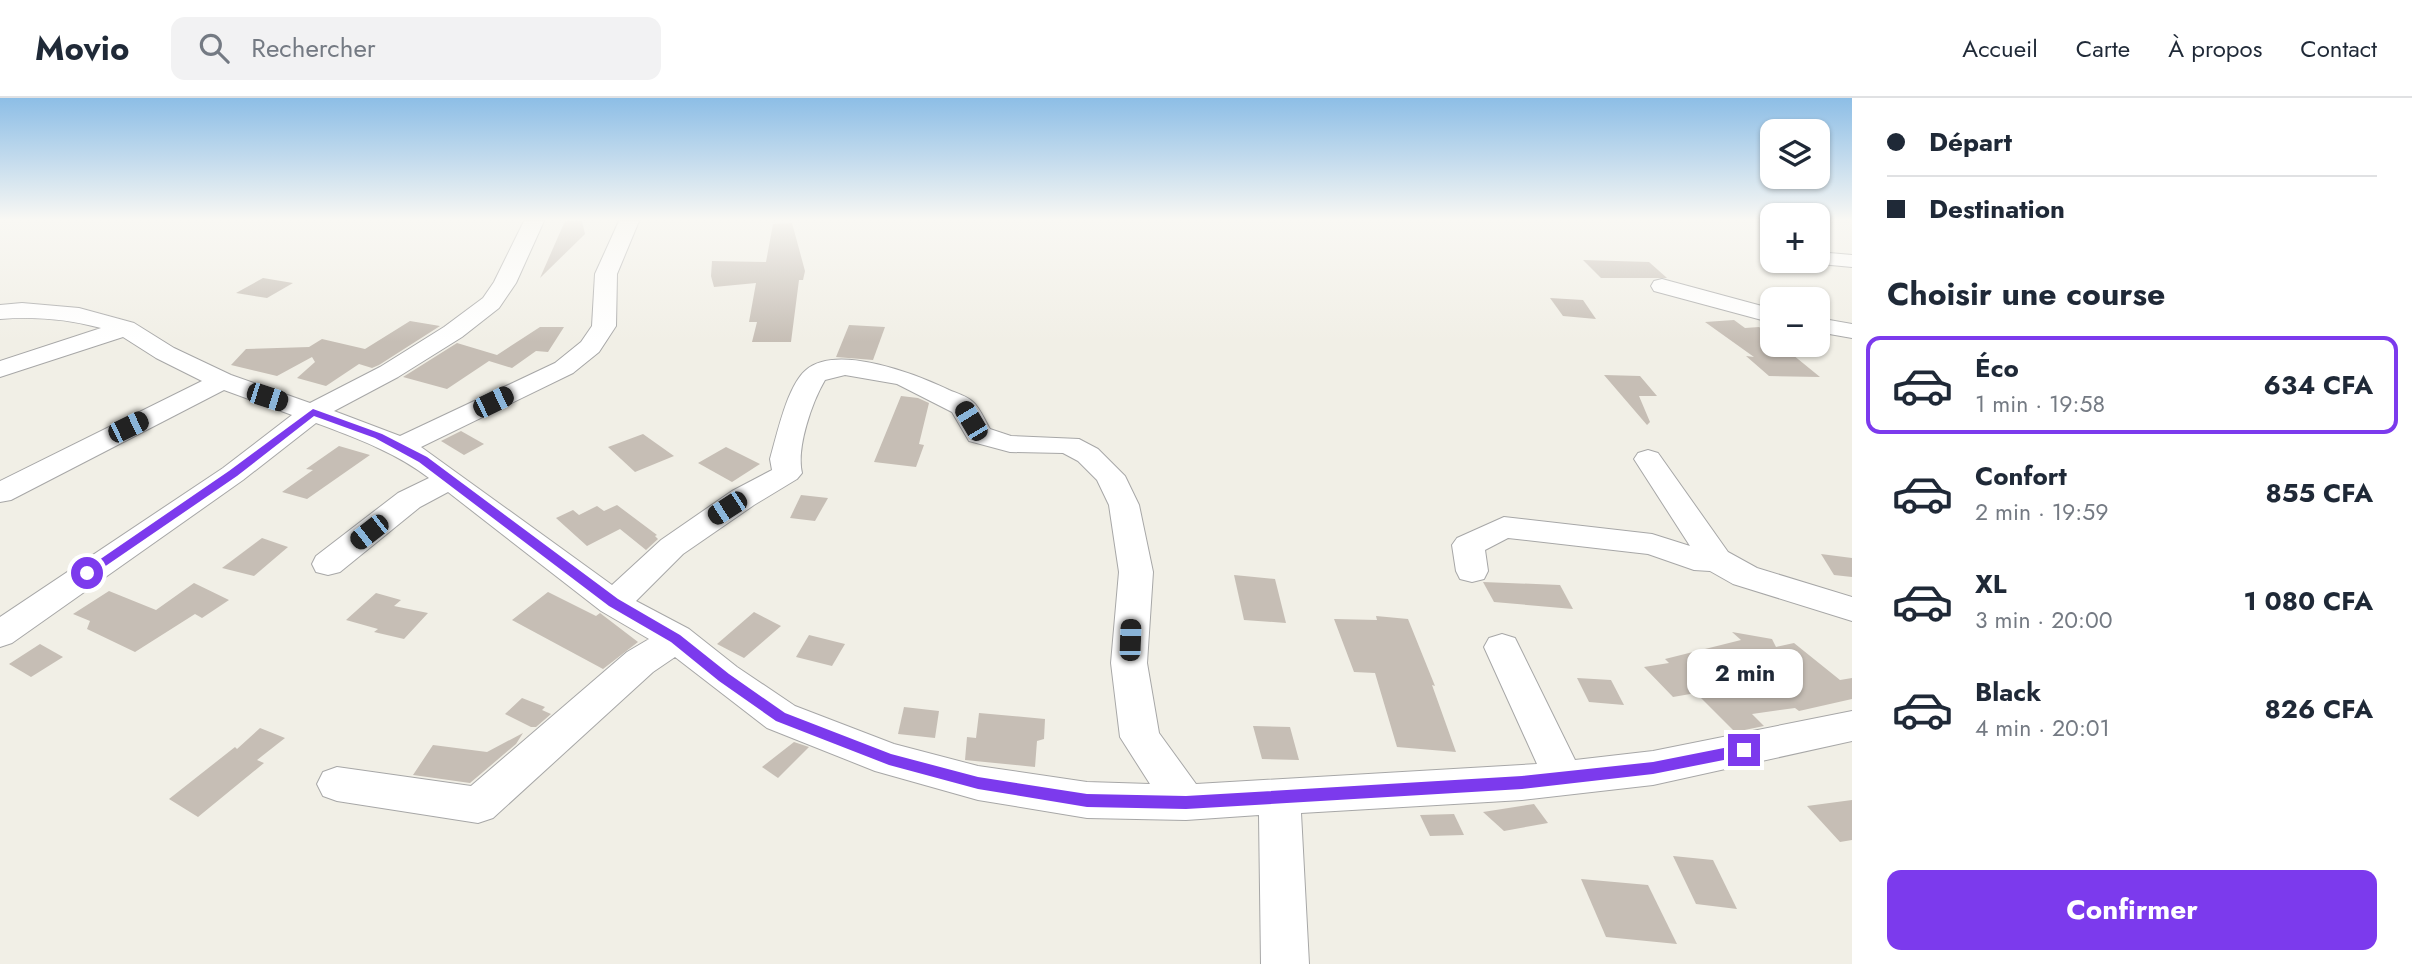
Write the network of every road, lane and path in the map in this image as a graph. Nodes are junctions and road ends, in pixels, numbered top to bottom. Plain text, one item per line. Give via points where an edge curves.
1 (515, 261) edge
2 (611, 261) edge
3 (1662, 286) dead end
4 (0, 312) edge
5 (1760, 312) edge
6 (126, 328) junction
7 (1830, 330) edge
8 (1851, 338) edge
9 (0, 369) edge
10 (222, 381) junction
11 (313, 412) junction
12 (399, 447) junction
13 (1648, 459) dead end
14 (449, 480) junction
15 (0, 493) edge
16 (1716, 560) junction
17 (328, 564) dead end
18 (1472, 571) dead end
19 (613, 603) junction
20 (1852, 609) edge
21 (0, 634) edge
22 (676, 638) junction
23 (1502, 647) dead end
24 (1852, 726) edge
25 (1563, 778) junction
26 (337, 784) dead end
27 (1279, 795) junction
28 (1186, 802) junction
29 (1285, 964) edge

1 - 11 street via 491,303 453,332
2 - 12 street via 606,274 604,326 590,347 564,368
3 - 5 street
4 - 6 street via 79,315
6 - 9 street
6 - 10 street via 165,354
7 - 8 street
10 - 11 street
10 - 15 street
11 - 12 street
11 - 21 street via 233,474
12 - 14 street
13 - 16 street
14 - 17 street via 410,500
14 - 19 street
16 - 18 street via 1694,559 1652,544 1504,527 1468,545
16 - 20 street via 1745,576
19 - 22 street
19 - 28 street via 672,547 787,473 784,459 792,426 815,375 845,367 904,378 962,407 979,435 1010,444 1069,445 1110,476 1124,505 1134,551 1129,663 1140,737
22 - 26 street via 640,662 478,805
22 - 28 street via 780,717 889,760 978,783 1087,800
23 - 25 street
24 - 25 street via 1653,768
25 - 27 street
27 - 28 street
27 - 29 street

